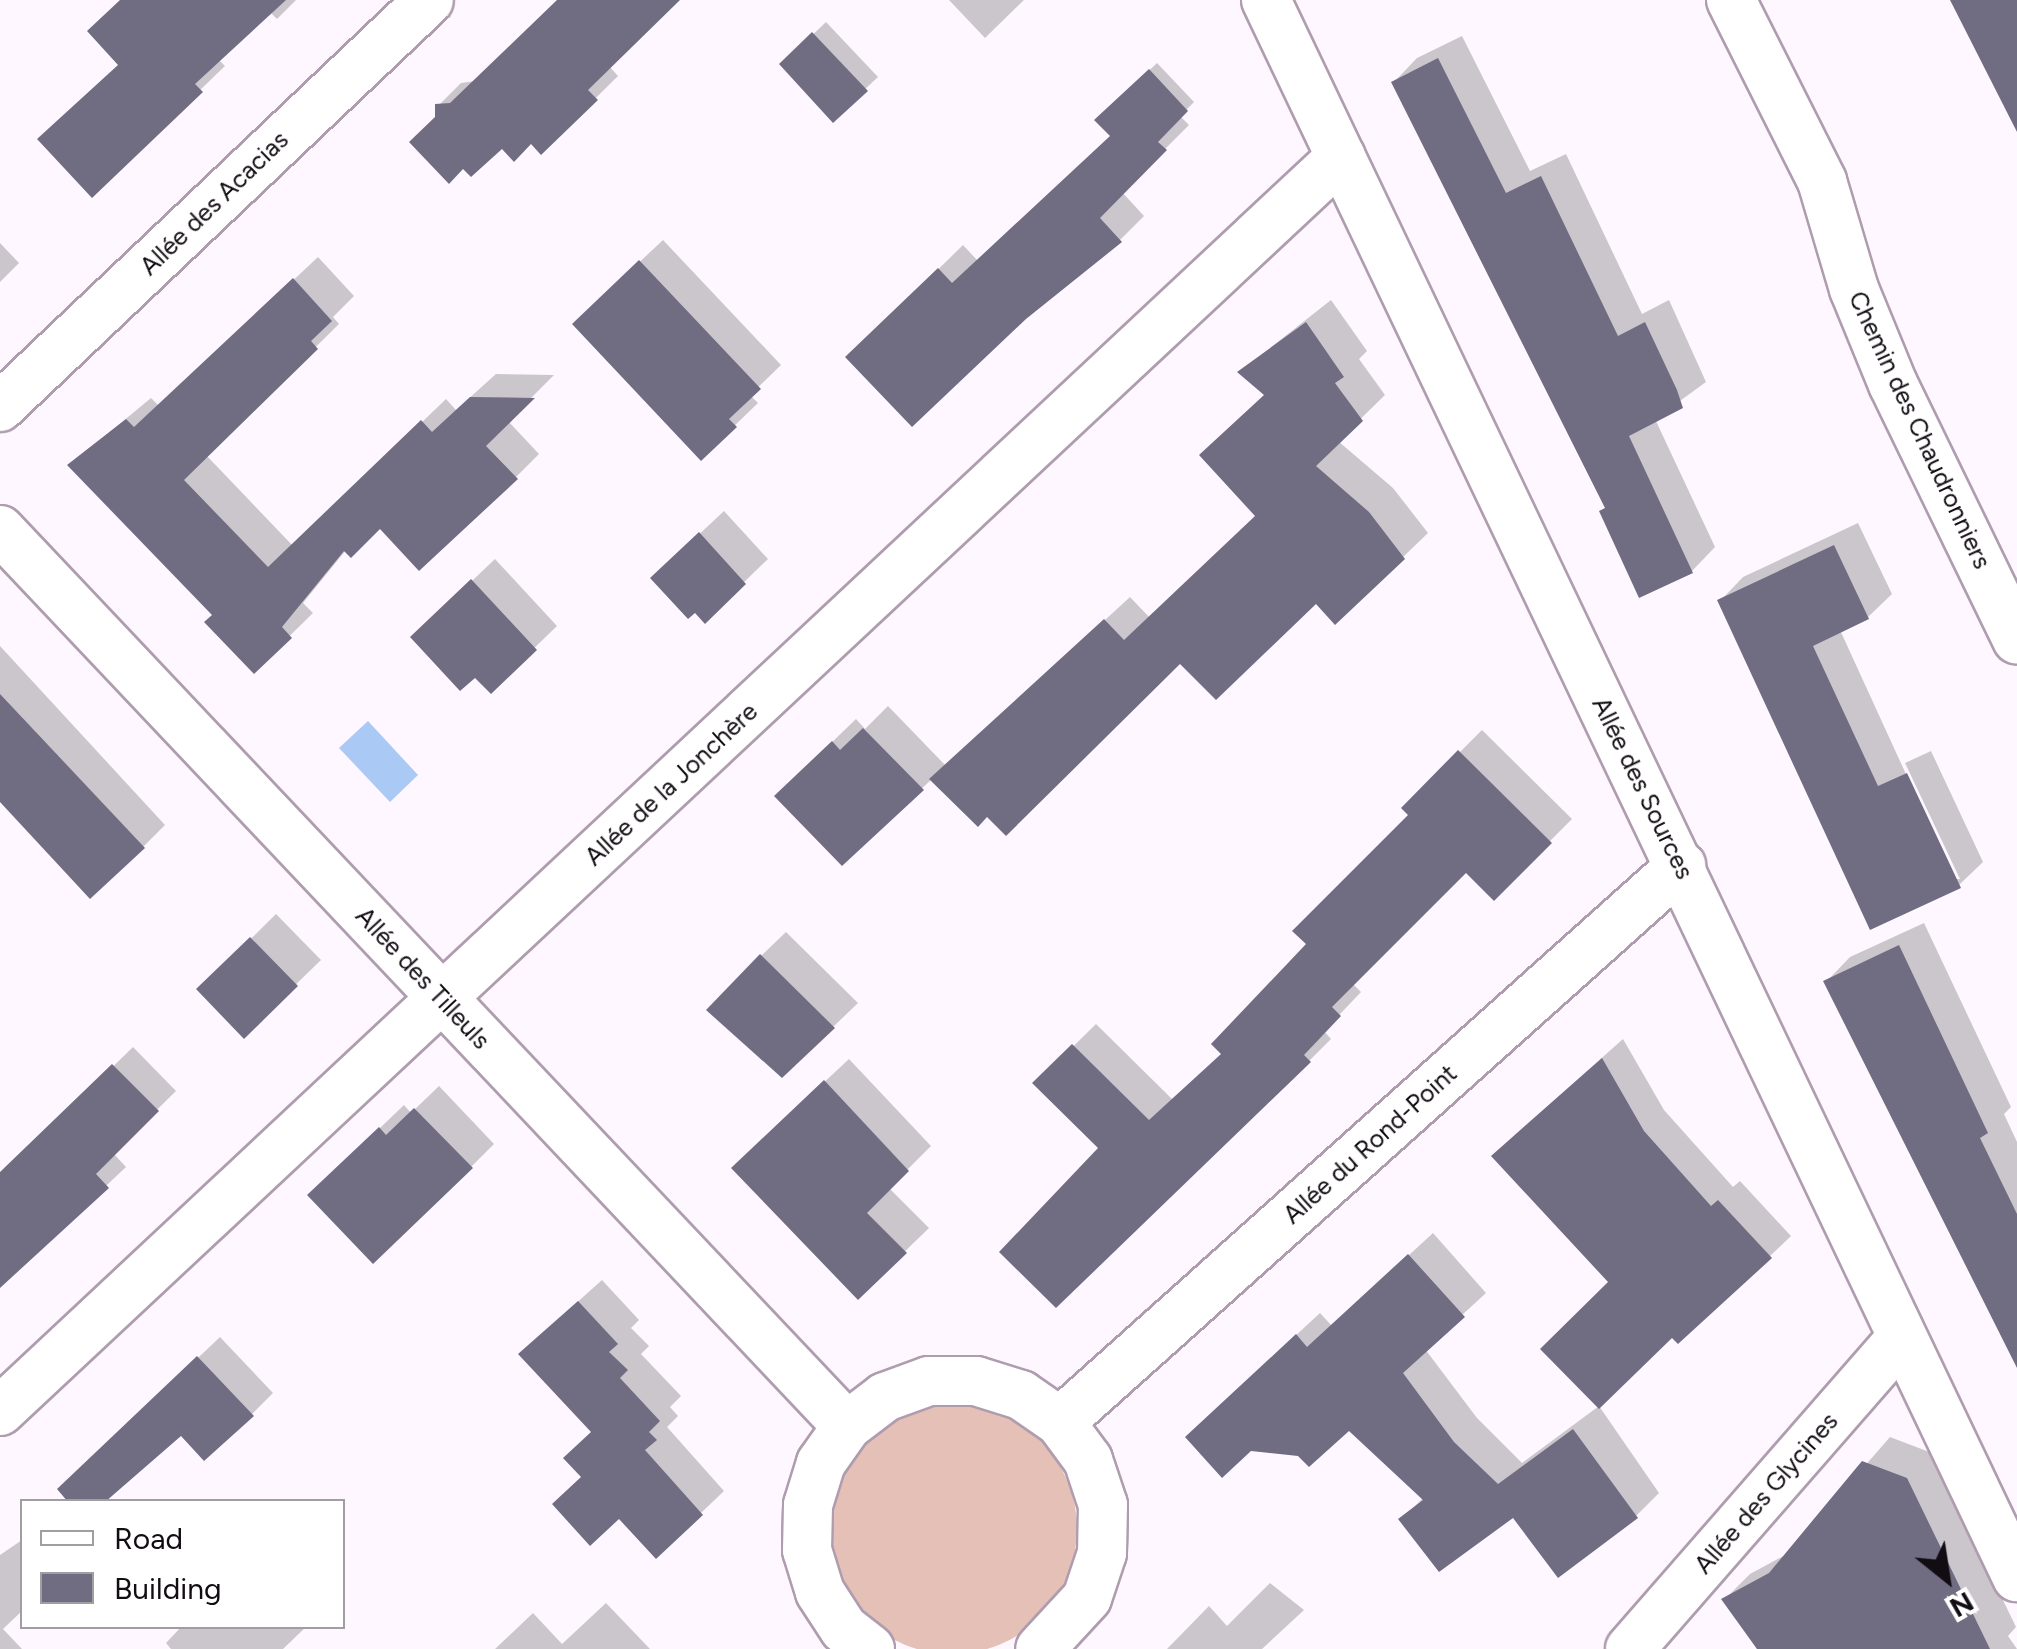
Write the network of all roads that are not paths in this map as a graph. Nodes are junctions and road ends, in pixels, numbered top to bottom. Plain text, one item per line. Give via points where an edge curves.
1 (429, 0) edge
2 (1266, 0) edge
3 (1731, 0) edge
4 (1341, 157) junction
5 (0, 407) edge
6 (0, 530) edge
7 (2017, 639) edge
8 (1681, 866) junction
9 (442, 998) junction
10 (1901, 1338) junction
11 (0, 1410) edge
12 (1060, 1422) junction
13 (847, 1426) junction
14 (2017, 1577) edge
15 (846, 1642) edge
16 (1040, 1649) edge
17 (1630, 1649) edge

1 - 5 street, Allée des Acacias
2 - 4 street, Allée des Sources
3 - 7 street, Chemin des Chaudronniers via 1822,181 1854,289 1893,384
4 - 8 street, Allée des Sources
4 - 9 street, Allée de la Jonchère
6 - 9 street, Allée des Tilleuls
8 - 10 street, Allée des Sources
8 - 12 street, Allée du Rond-Point
9 - 11 street, Allée de la Jonchère
9 - 13 street, Allée des Tilleuls
10 - 14 street, Allée des Sources
10 - 17 street, Allée des Glycines
12 - 13 street via 1021,1394 976,1381 929,1382 885,1398
12 - 16 street via 1088,1460 1103,1505 1102,1553 1088,1598
13 - 15 street via 821,1462 808,1504 807,1550

